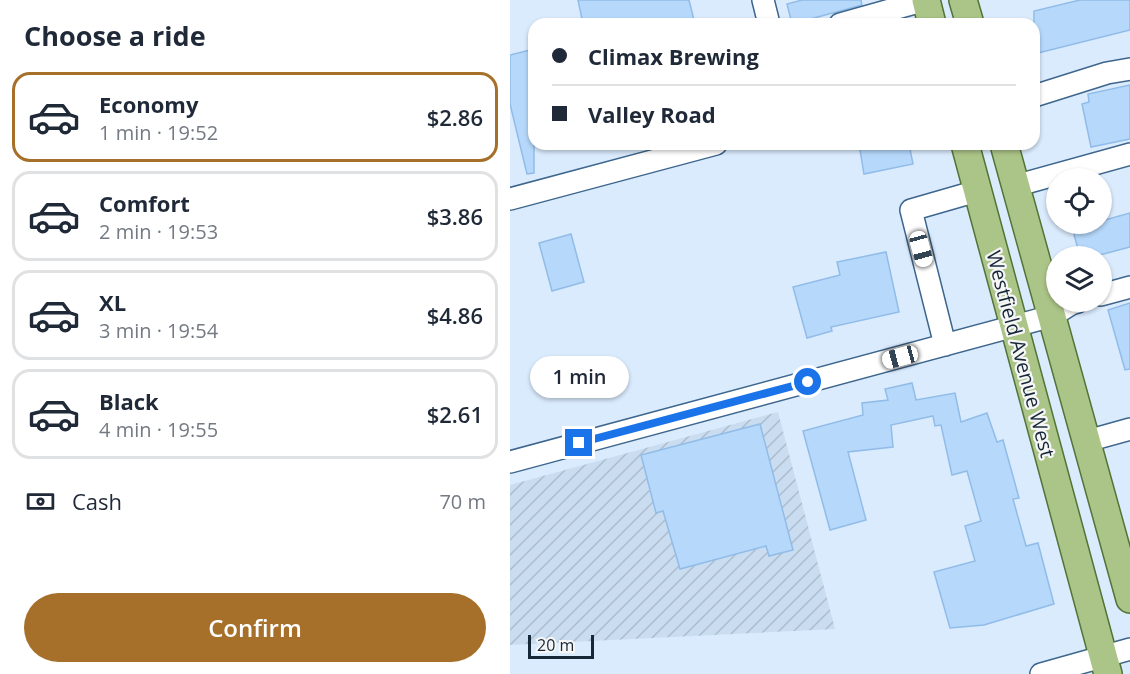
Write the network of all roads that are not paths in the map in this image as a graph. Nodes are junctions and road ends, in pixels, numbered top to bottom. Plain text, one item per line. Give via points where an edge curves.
1 (763, 0) edge
2 (926, 0) edge
3 (963, 0) edge
4 (768, 18) edge
5 (862, 18) edge
6 (930, 18) edge
7 (968, 18) edge
8 (1130, 69) edge
9 (1040, 94) edge
10 (694, 150) edge
11 (967, 150) edge
12 (1006, 150) edge
13 (1130, 154) edge
14 (1016, 186) junction
15 (977, 191) junction
16 (510, 199) edge
17 (1130, 287) edge
18 (1112, 292) edge
19 (1059, 312) edge
20 (1053, 316) junction
21 (1014, 326) junction
22 (945, 345) junction
23 (1130, 429) edge
24 (1087, 441) junction
25 (510, 462) edge
26 (1130, 599) edge
27 (1130, 649) edge
28 (1105, 665) edge
29 (1041, 674) edge

1 - 4 street
2 - 5 street
2 - 6 main road
3 - 7 main road
8 - 9 street
10 - 16 street
11 - 15 main road, Westfield Avenue West
12 - 14 main road, Westfield Avenue West
13 - 14 street
14 - 20 main road, Westfield Avenue West
15 - 21 main road, Westfield Avenue West
15 - 22 street via 911,210
17 - 18 street
19 - 20 street
20 - 21 street
20 - 24 main road, Westfield Avenue West
21 - 22 street
21 - 28 main road, Westfield Avenue West
22 - 25 street
23 - 24 street
24 - 26 main road, Westfield Avenue West
27 - 28 street
28 - 29 street

